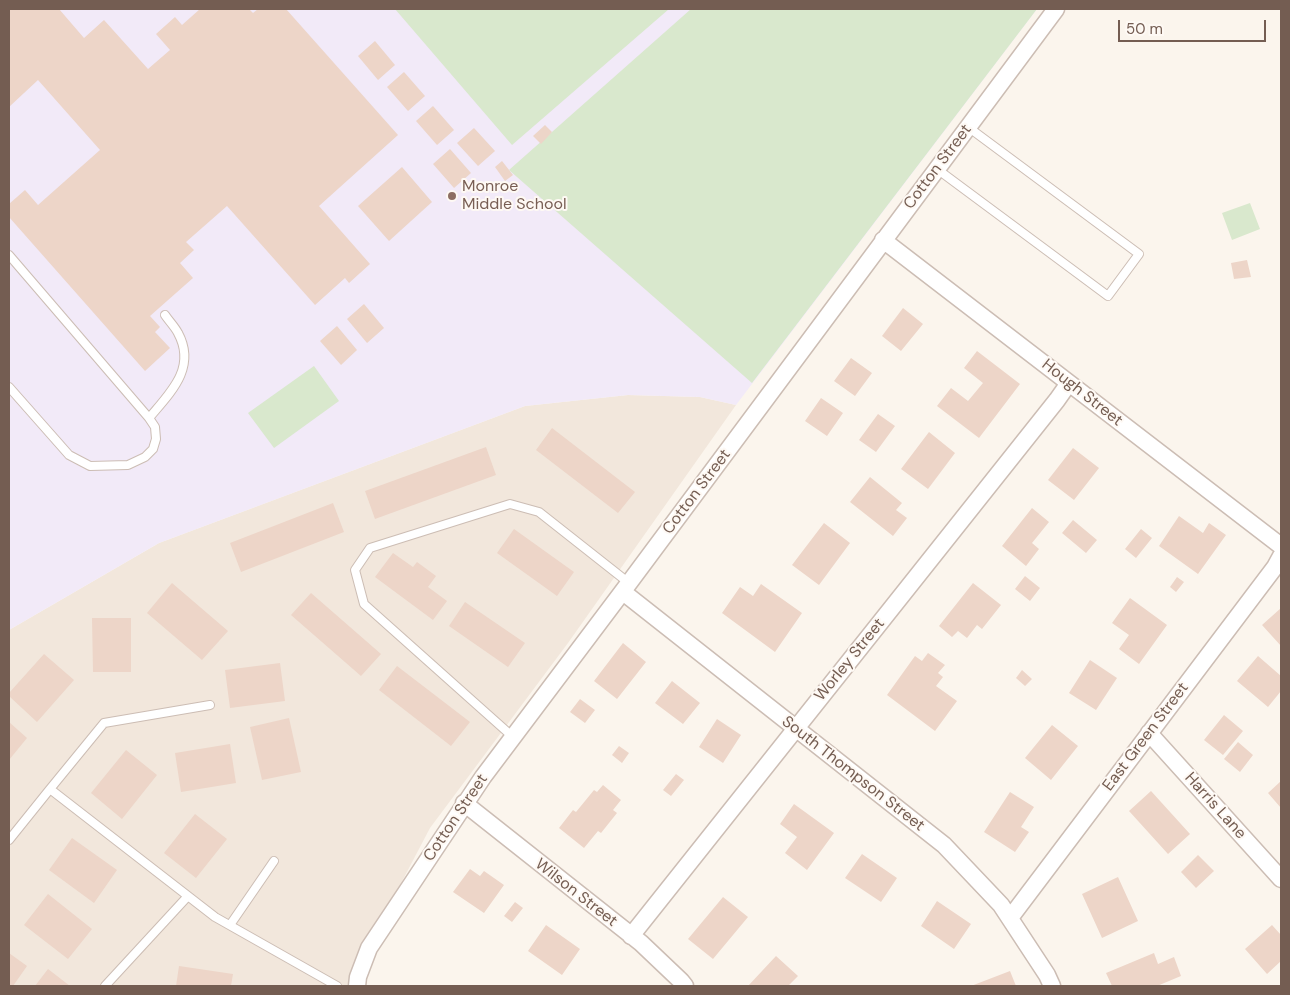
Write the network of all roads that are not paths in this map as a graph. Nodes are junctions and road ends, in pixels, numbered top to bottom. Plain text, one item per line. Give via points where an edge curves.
1 (1056, 9) edge
2 (968, 127) junction
3 (937, 169) junction
4 (883, 240) junction
5 (9, 255) edge
6 (165, 314) dead end
7 (1069, 383) junction
8 (9, 387) edge
9 (149, 418) junction
10 (1281, 546) edge
11 (1281, 556) edge
12 (626, 588) junction
13 (210, 705) dead end
14 (795, 728) junction
15 (1149, 733) junction
16 (513, 737) junction
17 (50, 789) junction
18 (464, 803) junction
19 (9, 840) edge
20 (274, 861) dead end
21 (1281, 879) edge
22 (188, 896) junction
23 (1010, 918) junction
24 (230, 925) junction
25 (630, 936) junction
26 (105, 986) edge
27 (337, 986) edge
28 (357, 986) edge
29 (685, 986) edge
30 (1052, 986) edge

1 - 2 street, Cotton Street
2 - 3 street, Cotton Street
2 - 3 lane via 1139,254 1108,296
3 - 4 street, Cotton Street
4 - 7 street, Hough Street
4 - 12 street, Cotton Street
5 - 9 lane
6 - 9 lane via 179,334 185,354 183,372
7 - 10 street, Hough Street
7 - 14 street, Worley Street
8 - 9 lane via 69,455 90,466 128,465 145,457 153,449 156,439 155,427
11 - 15 street, East Green Street
12 - 14 street, South Thompson Street
12 - 16 street, Cotton Street
12 - 16 lane via 538,512 510,504 370,548 355,570 364,604
13 - 17 lane via 104,723
14 - 23 street, South Thompson Street via 944,845
14 - 25 street, Worley Street
15 - 21 street, Harris Lane
15 - 23 street, East Green Street
16 - 18 street, Cotton Street
17 - 19 lane
17 - 22 lane
18 - 25 street, Wilson Street
18 - 28 street, Cotton Street via 369,948
20 - 24 lane
22 - 24 lane
22 - 26 lane
23 - 30 street, South Thompson Street
24 - 27 lane
25 - 29 street, Wilson Street

